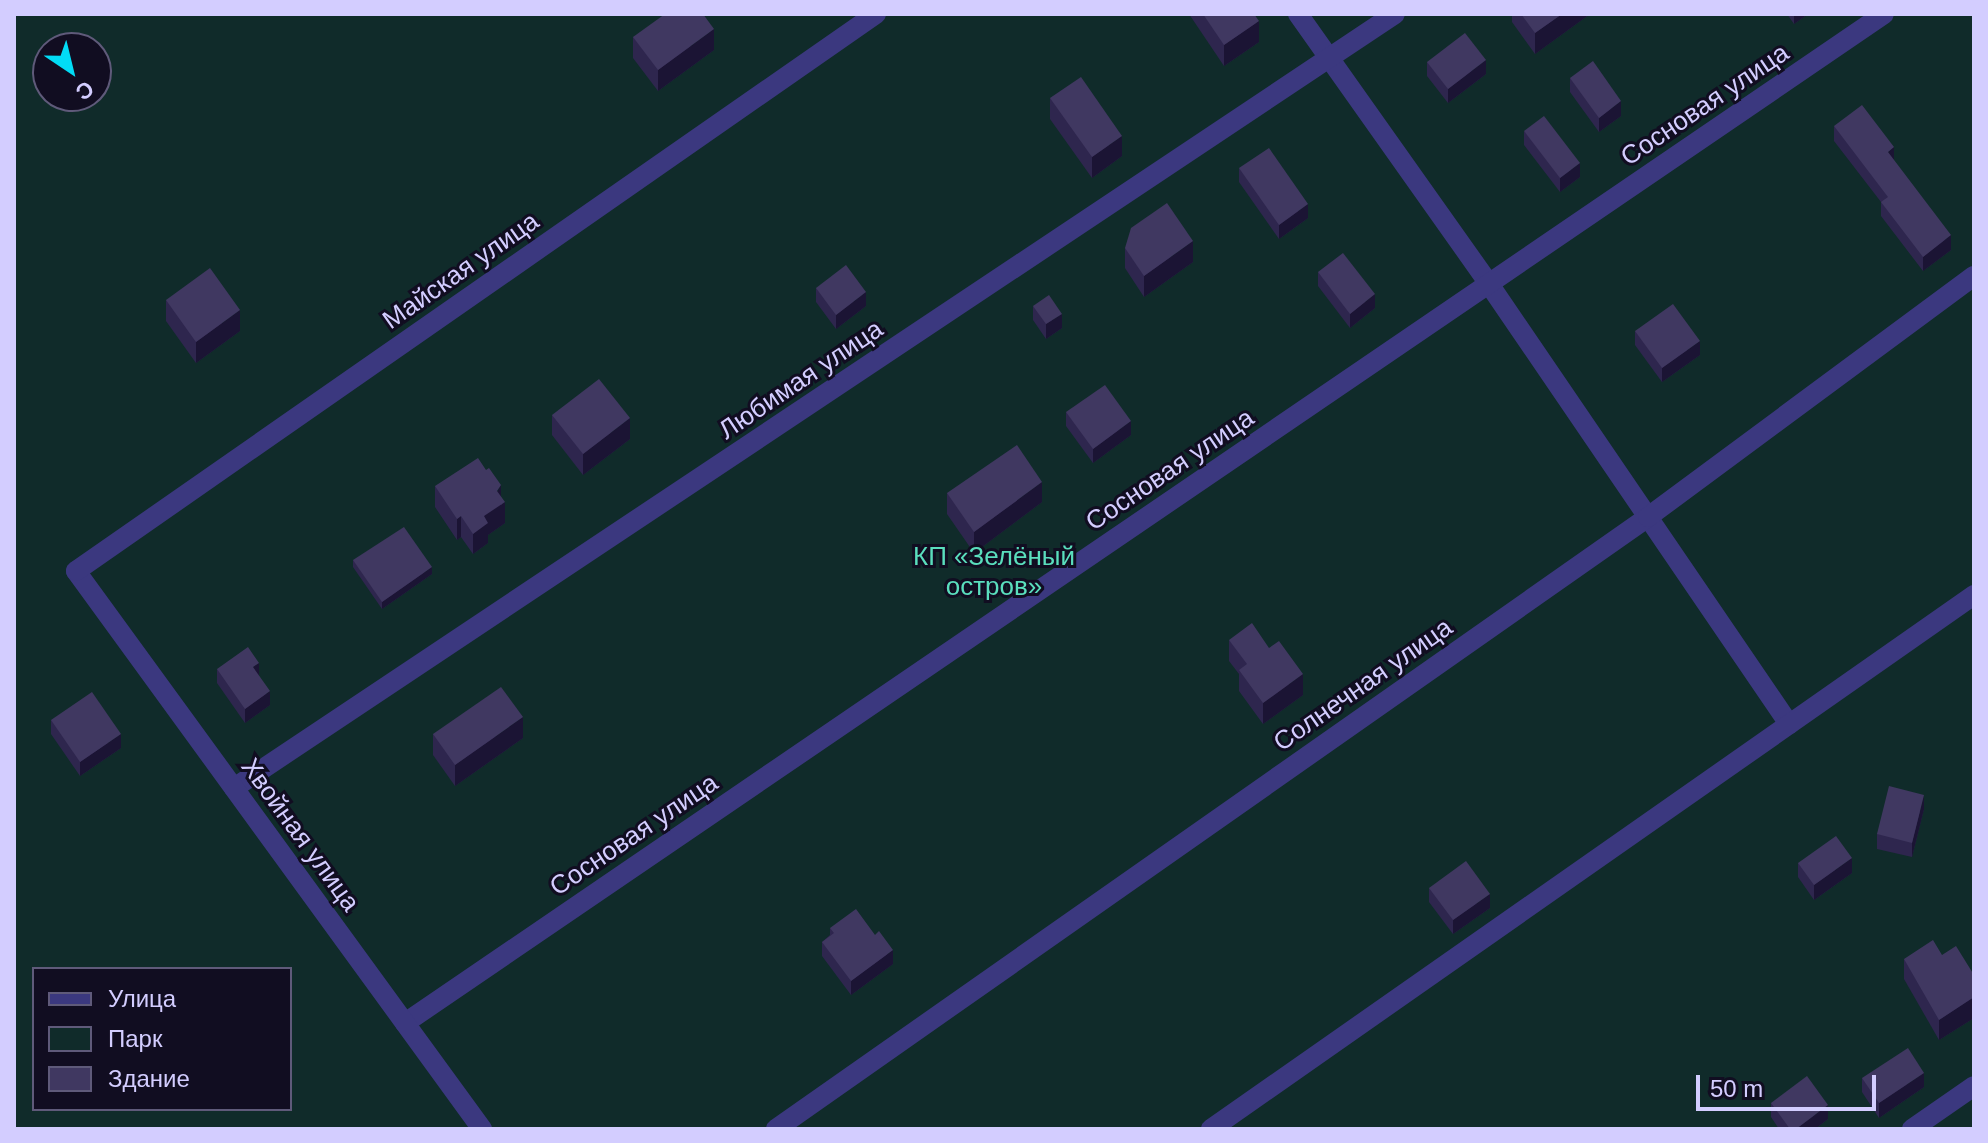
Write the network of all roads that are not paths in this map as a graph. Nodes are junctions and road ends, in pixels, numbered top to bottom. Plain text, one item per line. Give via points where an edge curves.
1 (876, 14) edge
2 (1298, 14) edge
3 (1395, 14) edge
4 (1884, 14) edge
5 (1332, 59) junction
6 (1974, 276) edge
7 (1489, 284) junction
8 (1648, 517) junction
9 (76, 571) joint
10 (1974, 595) edge
11 (1789, 724) junction
12 (234, 788) junction
13 (405, 1023) junction
14 (1974, 1086) edge
15 (482, 1129) edge
16 (776, 1129) edge
17 (1211, 1129) edge
18 (1912, 1129) edge

1 - 9 street, Майская улица
2 - 5 street
3 - 5 street, Любимая улица
4 - 7 street, Сосновая улица
5 - 7 street
5 - 12 street, Любимая улица
6 - 8 street, Солнечная улица
7 - 8 street
7 - 13 street, Сосновая улица
8 - 11 street
8 - 16 street, Солнечная улица
9 - 12 street, Хвойная улица
10 - 11 street
11 - 17 street
12 - 13 street, Хвойная улица
13 - 15 street, Хвойная улица
14 - 18 street

